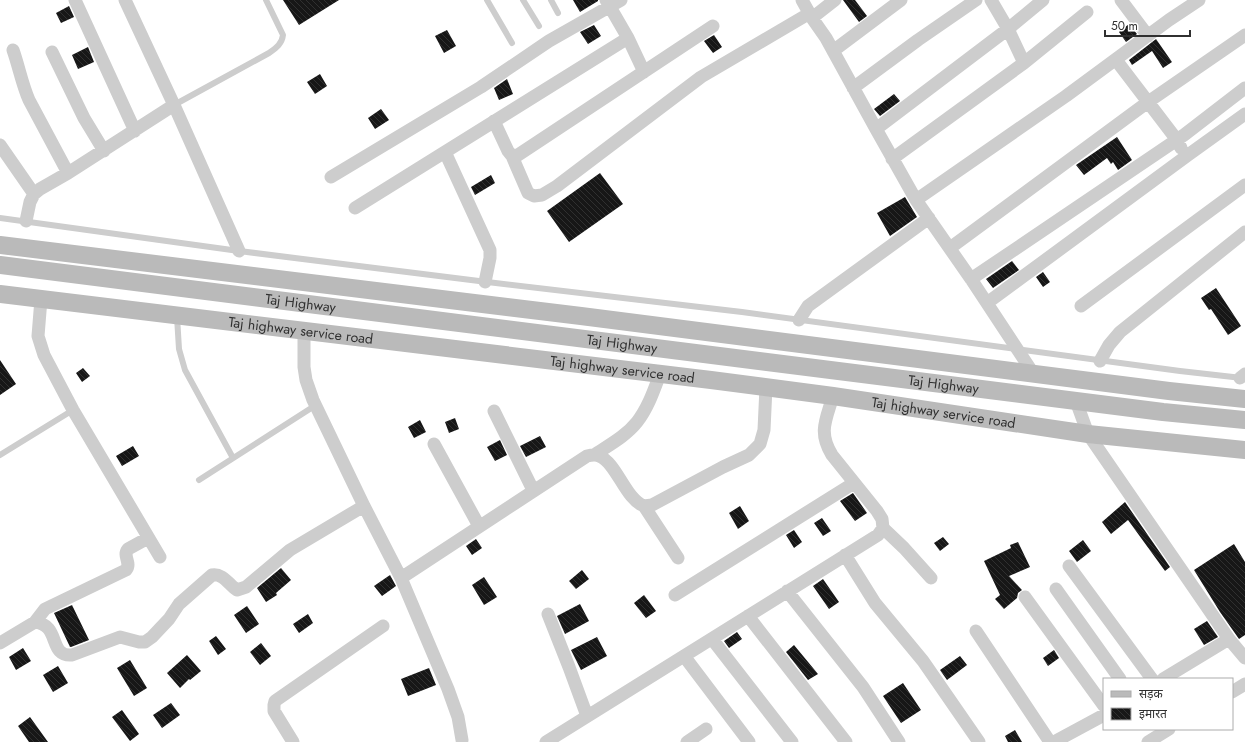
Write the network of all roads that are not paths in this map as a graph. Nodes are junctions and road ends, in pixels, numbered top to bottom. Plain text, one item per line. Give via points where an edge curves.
1 (75, 0) edge
2 (125, 0) edge
3 (274, 0) edge
4 (487, 0) edge
5 (523, 0) edge
6 (551, 0) edge
7 (802, 0) edge
8 (835, 0) edge
9 (901, 0) edge
10 (976, 0) edge
11 (991, 0) edge
12 (1044, 0) edge
13 (1121, 0) edge
14 (1199, 0) edge
15 (267, 2) edge
16 (612, 2) edge
17 (1087, 12) dead end
18 (558, 13) dead end
19 (811, 16) junction
20 (539, 26) dead end
21 (713, 26) dead end
22 (1008, 29) junction
23 (1245, 35) edge
24 (1148, 36) junction
25 (628, 38) junction
26 (512, 43) dead end
27 (13, 50) dead end
28 (833, 50) junction
29 (52, 52) dead end
30 (1116, 60) junction
31 (1024, 63) junction
32 (644, 72) junction
33 (853, 88) junction
34 (1245, 88) edge
35 (1148, 102) junction
36 (174, 105) junction
37 (1245, 114) edge
38 (494, 121) junction
39 (876, 129) junction
40 (135, 131) junction
41 (1177, 140) junction
42 (0, 145) edge
43 (104, 151) junction
44 (445, 152) junction
45 (1188, 155) junction
46 (512, 156) junction
47 (892, 159) junction
48 (68, 173) junction
49 (331, 177) dead end
50 (1245, 186) edge
51 (34, 194) junction
52 (916, 200) junction
53 (355, 208) dead end
54 (0, 218) edge
55 (929, 218) junction
56 (26, 221) junction
57 (1245, 232) edge
58 (0, 245) edge
59 (950, 248) junction
60 (239, 251) junction
61 (0, 265) edge
62 (971, 279) junction
63 (485, 282) junction
64 (0, 294) edge
65 (41, 299) junction
66 (987, 303) junction
67 (1081, 306) dead end
68 (177, 316) junction
69 (799, 320) junction
70 (304, 331) junction
71 (1018, 350) junction
72 (1100, 361) junction
73 (1032, 373) junction
74 (660, 374) junction
75 (1243, 377) edge
76 (766, 387) junction
77 (833, 396) junction
78 (1245, 399) edge
79 (1076, 401) junction
80 (316, 405) junction
81 (73, 410) junction
82 (494, 411) dead end
83 (1245, 420) edge
84 (1088, 434) junction
85 (434, 444) dead end
86 (1245, 450) edge
87 (0, 455) edge
88 (594, 455) junction
89 (233, 458) junction
90 (199, 480) dead end
91 (854, 483) junction
92 (534, 490) junction
93 (364, 506) junction
94 (644, 506) junction
95 (479, 526) junction
96 (883, 528) junction
97 (148, 538) junction
98 (845, 555) junction
99 (160, 557) dead end
100 (678, 558) dead end
101 (1069, 566) dead end
102 (401, 578) junction
103 (932, 578) dead end
104 (1056, 589) dead end
105 (788, 591) junction
106 (674, 595) dead end
107 (1025, 597) dead end
108 (548, 614) dead end
109 (748, 616) junction
110 (35, 622) junction
111 (383, 626) dead end
112 (976, 630) dead end
113 (1229, 638) junction
114 (712, 639) junction
115 (0, 643) edge
116 (1243, 650) edge
117 (684, 656) junction
118 (1119, 678) edge
119 (1151, 678) edge
120 (1165, 678) edge
121 (1245, 684) edge
122 (1233, 691) edge
123 (1103, 705) edge
124 (587, 716) junction
125 (1103, 716) edge
126 (706, 729) dead end
127 (1167, 730) edge
128 (460, 741) edge
129 (293, 742) edge
130 (546, 742) edge
131 (687, 742) edge
132 (749, 742) edge
133 (792, 742) edge
134 (846, 742) edge
135 (899, 742) edge
136 (979, 742) edge
137 (1050, 742) edge
138 (1054, 742) edge
139 (1148, 742) edge

1 - 40 street
2 - 36 street
3 - 15 lane
4 - 26 lane
5 - 20 lane
6 - 18 lane
7 - 19 street
8 - 19 street
9 - 28 street
10 - 33 street
11 - 22 street
12 - 22 street
13 - 24 street
14 - 24 street
15 - 36 lane via 283,35 278,46
16 - 25 street
16 - 49 street via 481,87
17 - 31 street
19 - 28 street
19 - 46 street via 701,77 542,195 534,196 528,193
21 - 32 street
22 - 31 street
22 - 39 street
23 - 35 street
24 - 30 street
25 - 32 street
25 - 38 street
27 - 48 street via 29,100
28 - 33 street
29 - 43 street via 84,118
30 - 35 street
30 - 52 street
31 - 47 street
32 - 46 street via 518,155
33 - 39 street
34 - 41 street
35 - 41 street
35 - 59 street
36 - 40 street
36 - 60 street
37 - 45 street
38 - 44 street
38 - 46 street
39 - 47 street
40 - 43 street
41 - 45 street
41 - 62 street
42 - 51 street
43 - 48 street
44 - 53 street
44 - 63 street via 490,250
45 - 66 street
47 - 52 street
48 - 51 street
50 - 67 street
51 - 56 street
52 - 55 street
54 - 56 lane
55 - 59 street
55 - 69 street via 808,306
56 - 60 lane
57 - 72 street via 1120,332
58 - 73 main road
59 - 62 street
60 - 63 lane
61 - 79 main road, Taj Highway
62 - 66 street
63 - 69 lane
64 - 65 main road, Taj highway service road
65 - 68 main road, Taj highway service road
65 - 81 street via 38,336 40,346
66 - 71 street
68 - 70 main road, Taj highway service road
68 - 89 lane via 179,349 185,370
69 - 71 lane
70 - 74 main road, Taj highway service road
70 - 80 street via 304,368
71 - 72 lane
71 - 73 street
72 - 75 lane via 1180,372
73 - 78 main road
74 - 76 main road, Taj highway service road
74 - 88 street via 647,407 637,422
76 - 77 main road, Taj highway service road
76 - 94 street via 764,430 760,444 749,455 652,505
77 - 84 main road, Taj highway service road
77 - 91 street via 824,434 826,445
79 - 83 main road, Taj Highway
79 - 84 street
80 - 89 lane
80 - 93 street
81 - 87 lane
81 - 97 street
82 - 92 street
84 - 86 main road, Taj highway service road
84 - 113 street
85 - 95 street
88 - 92 street via 587,456
88 - 94 street via 609,464 636,501
89 - 90 lane
91 - 96 street via 877,511 882,519
91 - 106 street
92 - 95 street
93 - 102 street
93 - 110 street via 290,550 246,587 237,590 223,577 212,575 179,604 169,619 145,642 120,637 68,656 58,650 48,628
94 - 100 street
95 - 102 street
96 - 98 street via 878,535
96 - 103 street
97 - 99 street
97 - 110 street via 128,548 126,551 129,567 126,570 45,609
98 - 105 street
98 - 136 street via 875,603 923,662
101 - 119 street
102 - 128 street via 448,689 458,717
104 - 118 street
105 - 109 street
105 - 135 street via 862,686
107 - 123 street
108 - 124 street
109 - 114 street
109 - 134 street
110 - 115 street
111 - 129 street via 275,701 274,711
112 - 137 street
113 - 116 street
113 - 120 street
114 - 117 street
114 - 133 street
117 - 124 street
117 - 132 street
121 - 122 street
124 - 130 street
125 - 138 street
126 - 131 street
127 - 139 street

